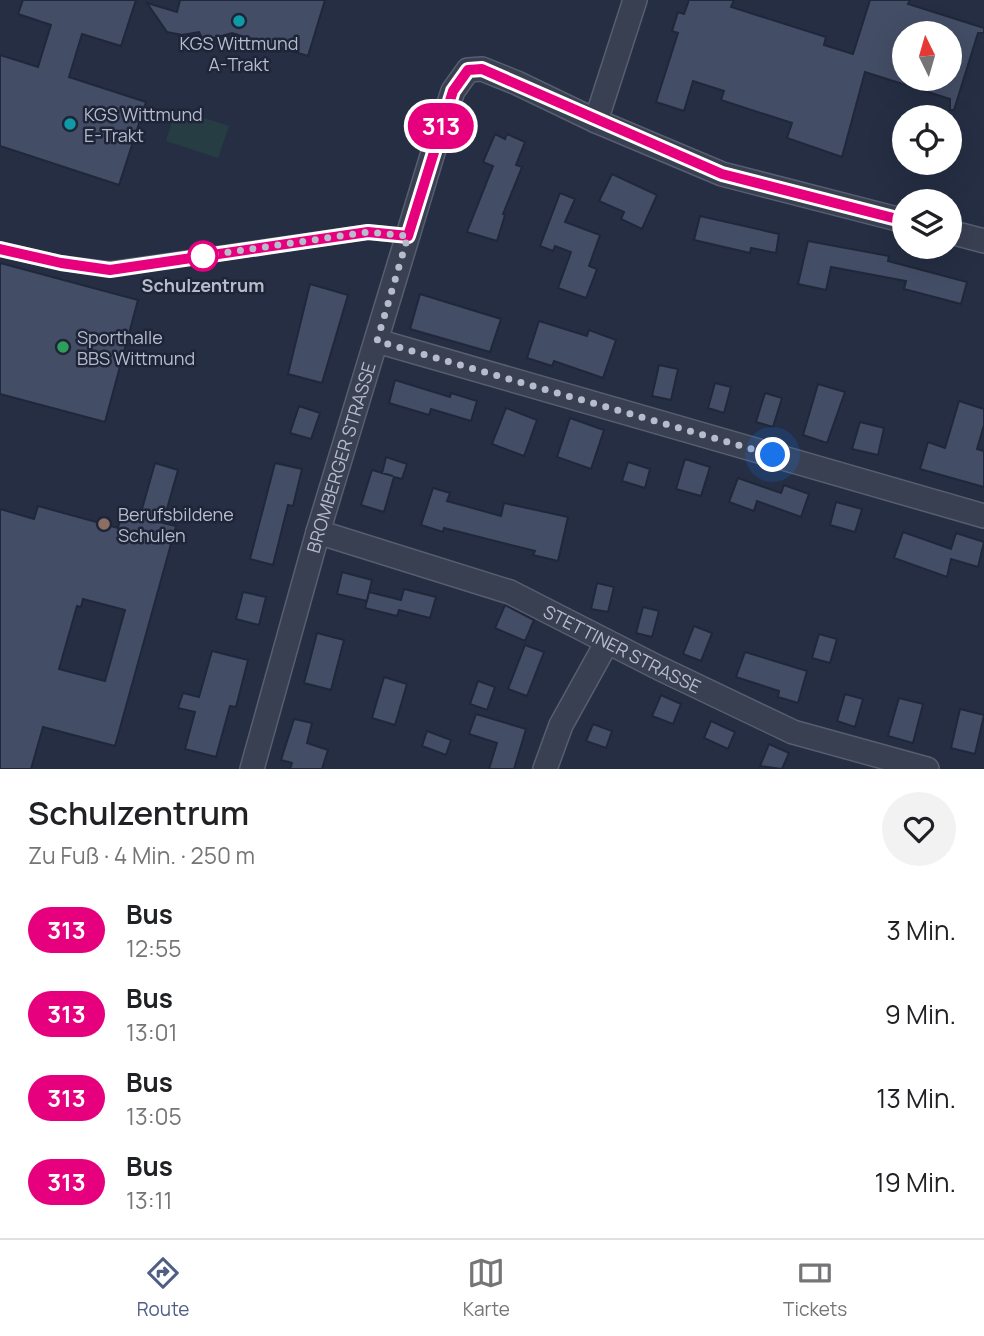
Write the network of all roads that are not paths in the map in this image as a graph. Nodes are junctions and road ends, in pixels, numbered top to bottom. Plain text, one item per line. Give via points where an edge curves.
1 (635, 0) edge
2 (596, 121) junction
3 (892, 218) edge
4 (962, 235) edge
5 (408, 236) junction
6 (984, 241) edge
7 (0, 248) edge
8 (377, 341) junction
9 (984, 516) edge
10 (318, 532) junction
11 (607, 642) junction
12 (252, 769) edge
13 (545, 769) edge
14 (927, 769) edge

1 - 2 street
2 - 3 street via 722,174
2 - 5 street, BROMBERGER STRASSE via 482,69 468,70 453,91
4 - 6 street
5 - 7 lane via 368,232 110,270
5 - 8 street, BROMBERGER STRASSE
8 - 9 street
8 - 10 street, BROMBERGER STRASSE
10 - 11 street, STETTINER STRASSE via 510,592
10 - 12 street, BROMBERGER STRASSE
11 - 13 street via 561,725
11 - 14 street, STETTINER STRASSE via 793,732

